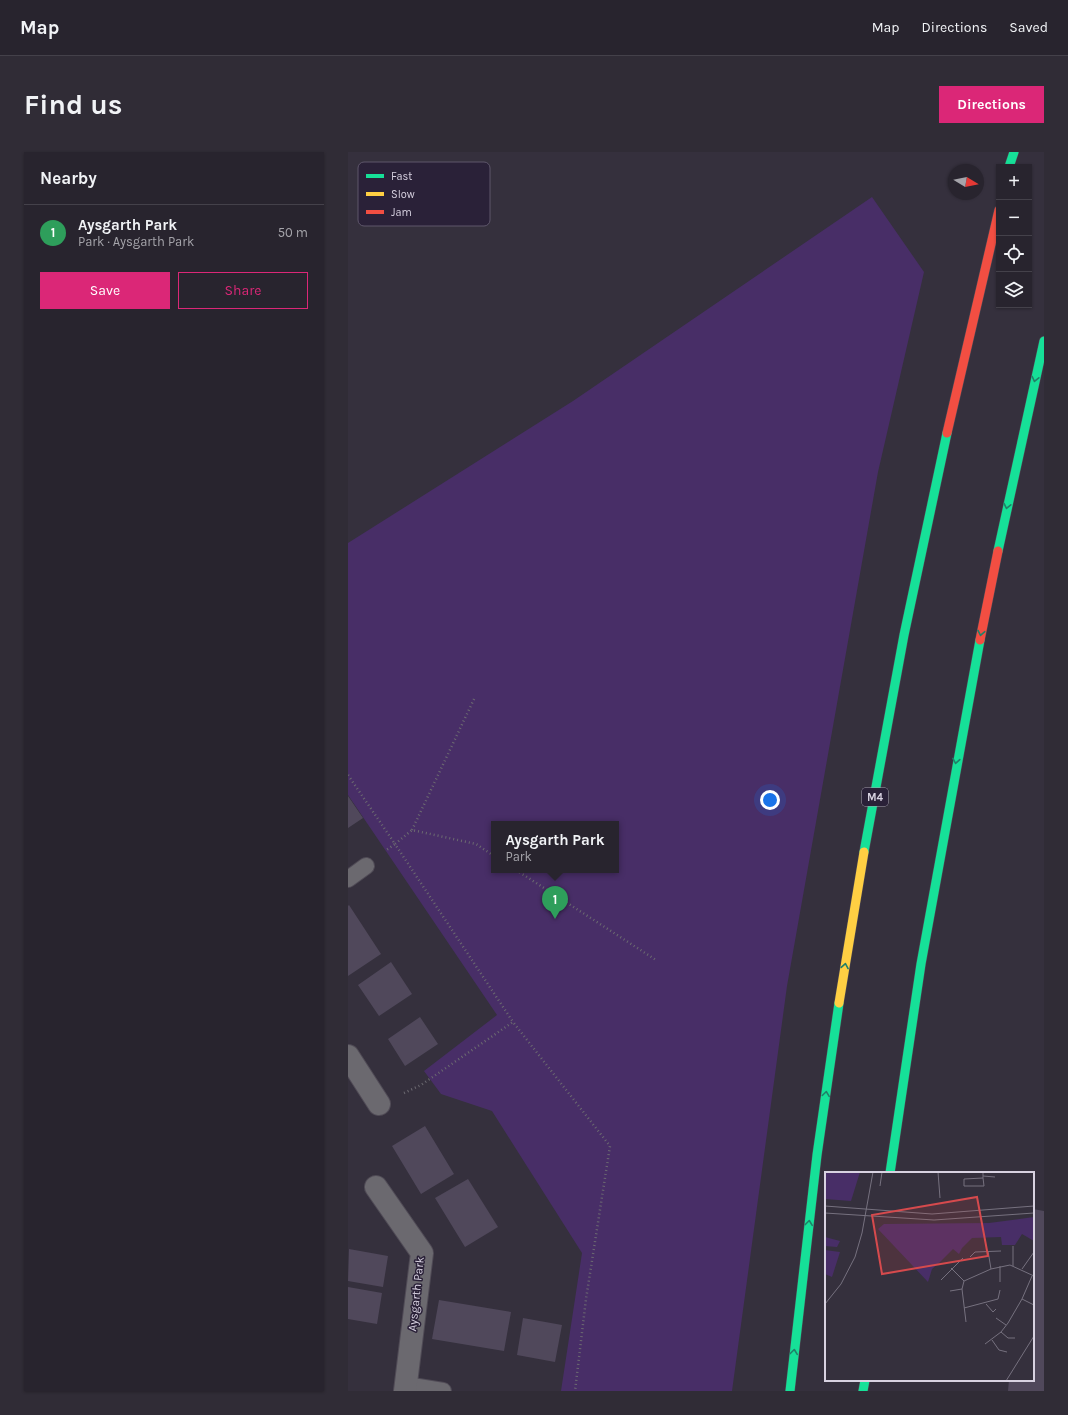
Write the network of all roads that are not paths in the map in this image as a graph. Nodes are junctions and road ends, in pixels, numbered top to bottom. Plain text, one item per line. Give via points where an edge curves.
1 (1014, 152) edge
2 (1010, 164) edge
3 (996, 223) edge
4 (1044, 341) edge
5 (366, 866) dead end
6 (348, 879) edge
7 (348, 1056) edge
8 (379, 1104) road end
9 (890, 1172) edge
10 (376, 1186) dead end
11 (864, 1381) edge
12 (406, 1388) edge
13 (443, 1391) edge
14 (790, 1391) edge
15 (863, 1391) edge

1 - 2 highway
14 -> 3 highway, M4 via 820,1138 864,853 915,580
4 -> 9 highway via 990,586 947,809
5 - 6 lane
7 - 8 street
10 - 12 street, Aysgarth Park via 422,1253
11 - 15 highway
12 - 13 lane

